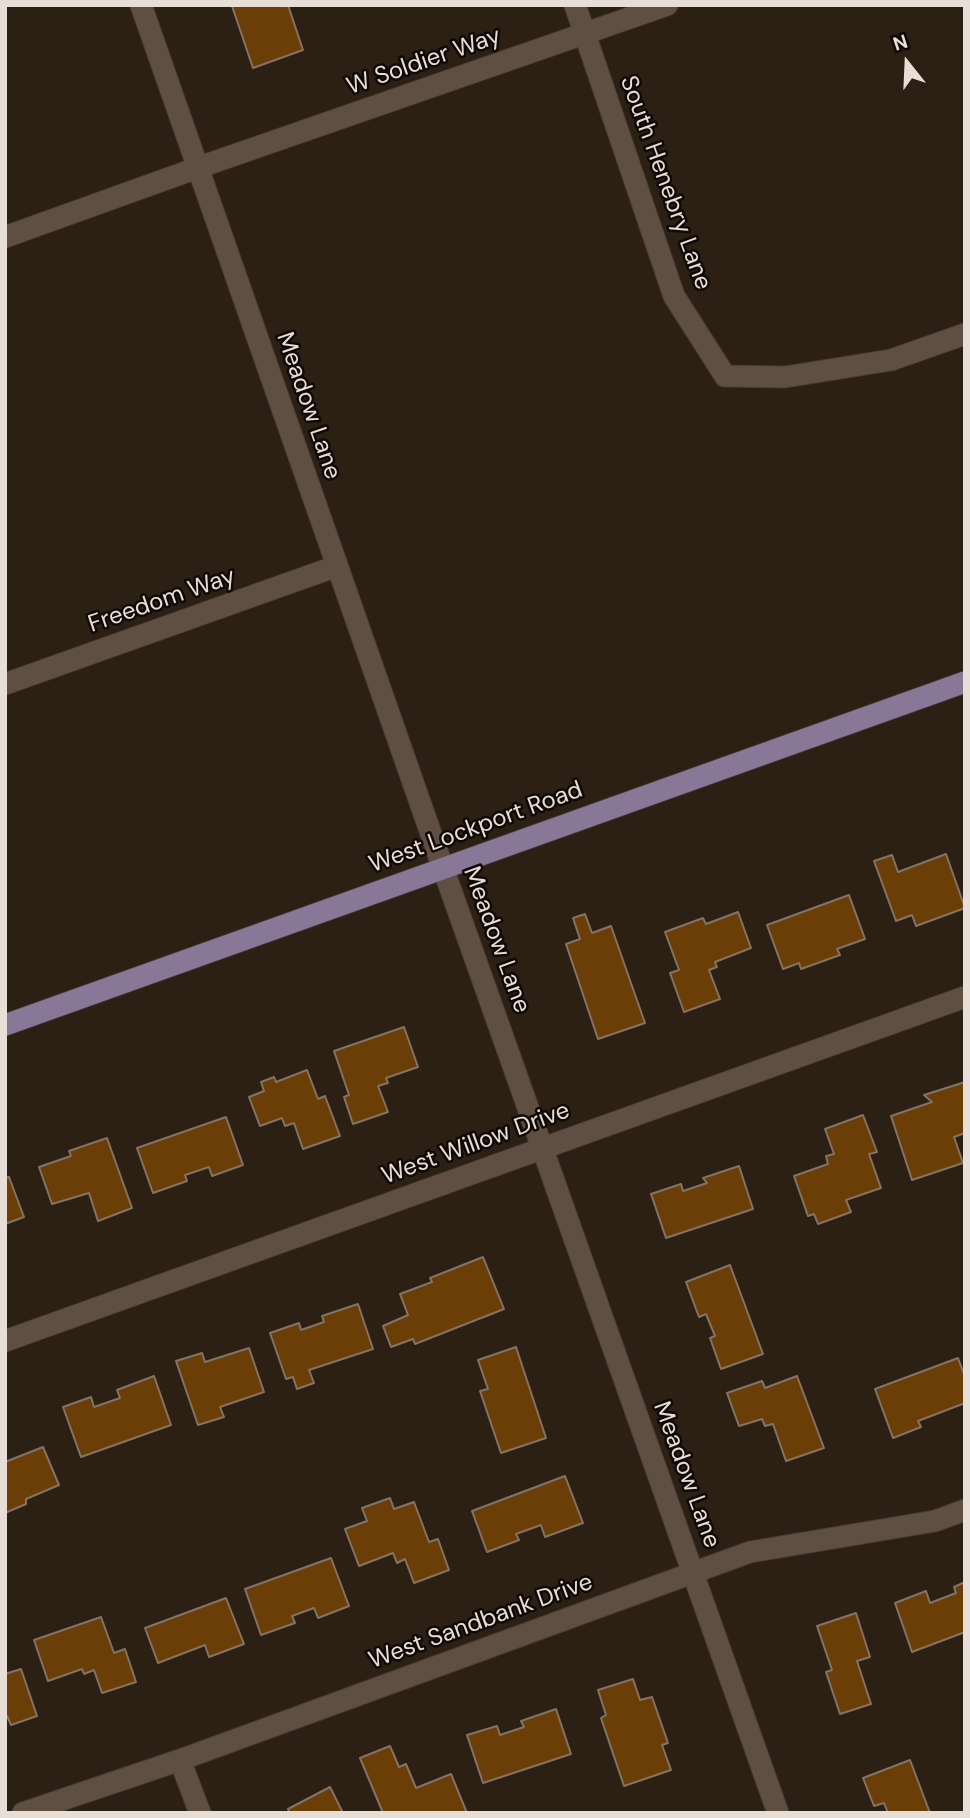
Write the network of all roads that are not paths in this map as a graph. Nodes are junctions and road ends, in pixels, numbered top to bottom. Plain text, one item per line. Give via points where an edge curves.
1 (141, 5) edge
2 (575, 5) edge
3 (667, 5) edge
4 (584, 34) junction
5 (197, 168) junction
6 (5, 237) edge
7 (965, 334) edge
8 (337, 566) junction
9 (965, 681) edge
10 (5, 684) edge
11 (443, 868) junction
12 (965, 997) edge
13 (5, 1025) edge
14 (542, 1149) junction
15 (5, 1341) edge
16 (965, 1510) edge
17 (693, 1572) junction
18 (180, 1760) junction
19 (23, 1813) edge
20 (200, 1813) edge
21 (778, 1813) edge

1 - 5 street, Meadow Lane
2 - 4 street, South Henebry Lane
3 - 4 street, W Soldier Way
4 - 5 street, W Soldier Way
4 - 7 street, South Henebry Lane via 674,296 724,376 785,377 891,360
5 - 6 street, W Soldier Way
5 - 8 street, Meadow Lane
8 - 10 street, Freedom Way
8 - 11 street, Meadow Lane
9 - 11 main road, West Lockport Road
11 - 13 main road, West Lockport Road
11 - 14 street, Meadow Lane
12 - 14 street, West Willow Drive
14 - 15 street, West Willow Drive
14 - 17 street, Meadow Lane
16 - 17 street, West Sandbank Drive via 935,1521 750,1552
17 - 18 street, West Sandbank Drive
17 - 21 street, Meadow Lane
18 - 19 street, West Sandbank Drive
18 - 20 street

